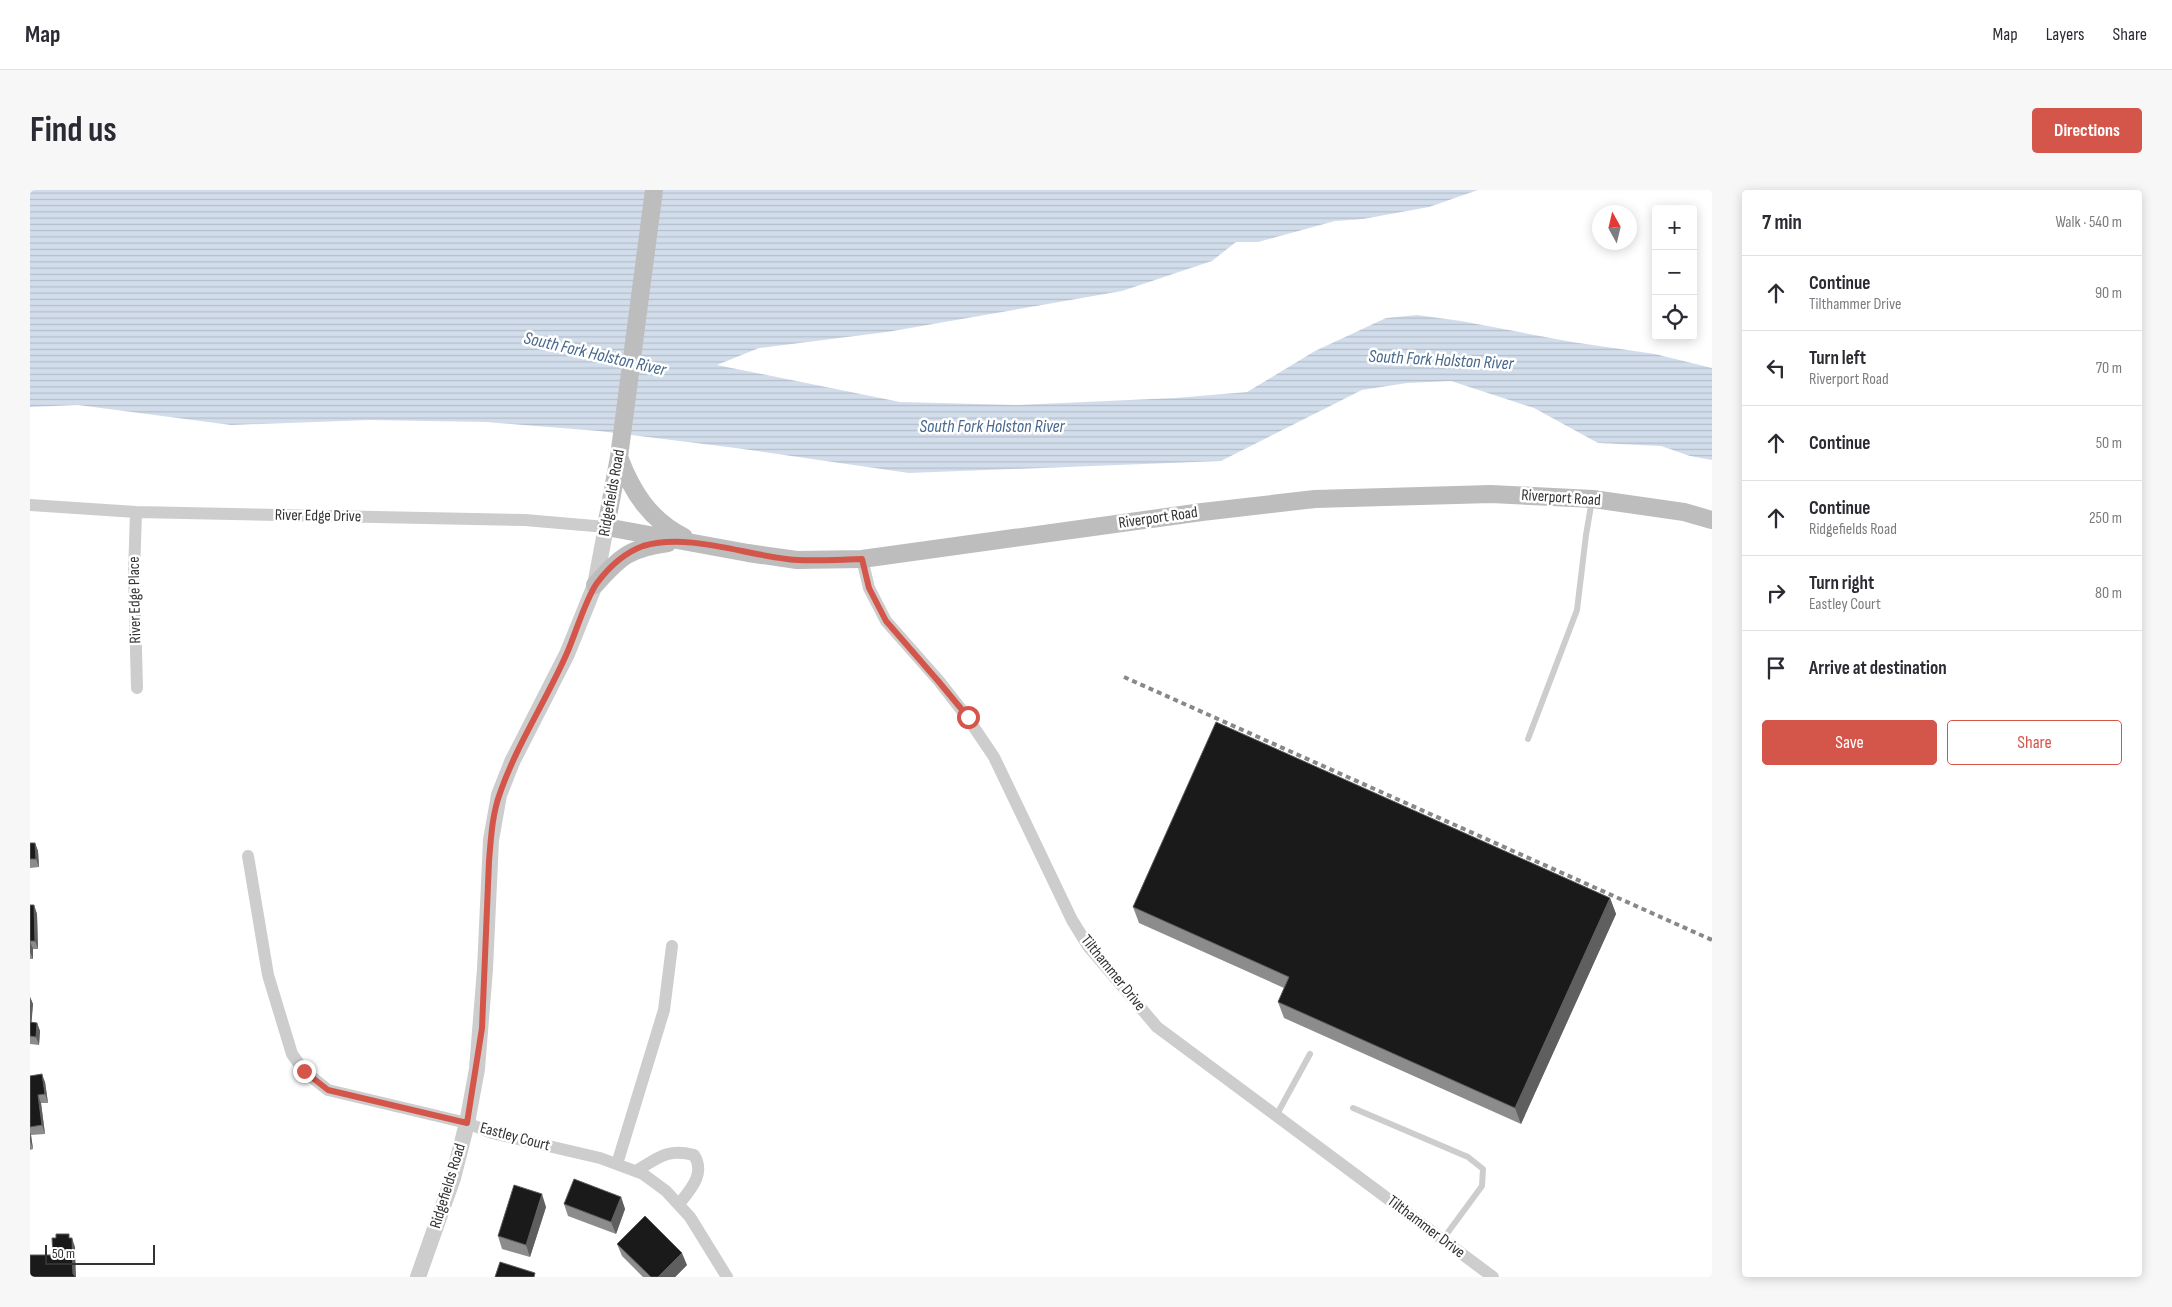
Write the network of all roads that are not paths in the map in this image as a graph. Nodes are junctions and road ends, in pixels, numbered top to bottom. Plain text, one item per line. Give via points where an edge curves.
1 (654, 190) edge
2 (619, 457) junction
3 (1593, 499) junction
4 (30, 505) edge
5 (136, 512) junction
6 (1712, 520) edge
7 (606, 527) junction
8 (698, 544) junction
9 (862, 559) junction
10 (595, 585) junction
11 (137, 688) dead end
12 (1528, 740) dead end
13 (248, 856) dead end
14 (672, 946) dead end
15 (1310, 1054) dead end
16 (1354, 1108) dead end
17 (1276, 1116) junction
18 (467, 1123) junction
19 (617, 1164) junction
20 (636, 1171) junction
21 (679, 1204) junction
22 (1443, 1239) junction
23 (418, 1277) edge
24 (727, 1277) edge
25 (1493, 1277) edge

1 - 2 main road, Ridgefields Road
2 - 7 main road, Ridgefields Road
2 - 8 main road via 628,482 642,503 658,520
3 - 6 main road, Riverport Road via 1684,512
3 - 9 main road, Riverport Road via 1491,494 1315,499
3 - 12 lane via 1577,610
4 - 5 street, River Edge Drive
5 - 7 street, River Edge Drive via 525,520
5 - 11 street, River Edge Place
7 - 8 main road, Riverport Road
7 - 10 street, Ridgefields Road
8 - 9 main road, Riverport Road via 798,560
8 - 10 main road via 644,546 614,563
9 - 17 street, Tilthammer Drive via 869,588 886,621 951,696 994,756 1072,920 1088,946 1157,1027
10 - 18 street, Ridgefields Road via 567,654 512,762 499,795 489,854 482,1028
13 - 18 street, Eastley Court via 268,975 292,1054 304,1071 328,1090
14 - 19 street via 664,1010
15 - 17 lane
16 - 22 lane via 1468,1157 1483,1169 1482,1186
17 - 22 street, Tilthammer Drive
18 - 19 street, Eastley Court via 492,1133
18 - 23 street, Ridgefields Road via 453,1178
19 - 20 street, Eastley Court
20 - 21 street, Eastley Court via 666,1190
20 - 21 street via 669,1152 694,1155 698,1162 697,1178
21 - 24 street, Eastley Court via 706,1240
22 - 25 street, Tilthammer Drive

